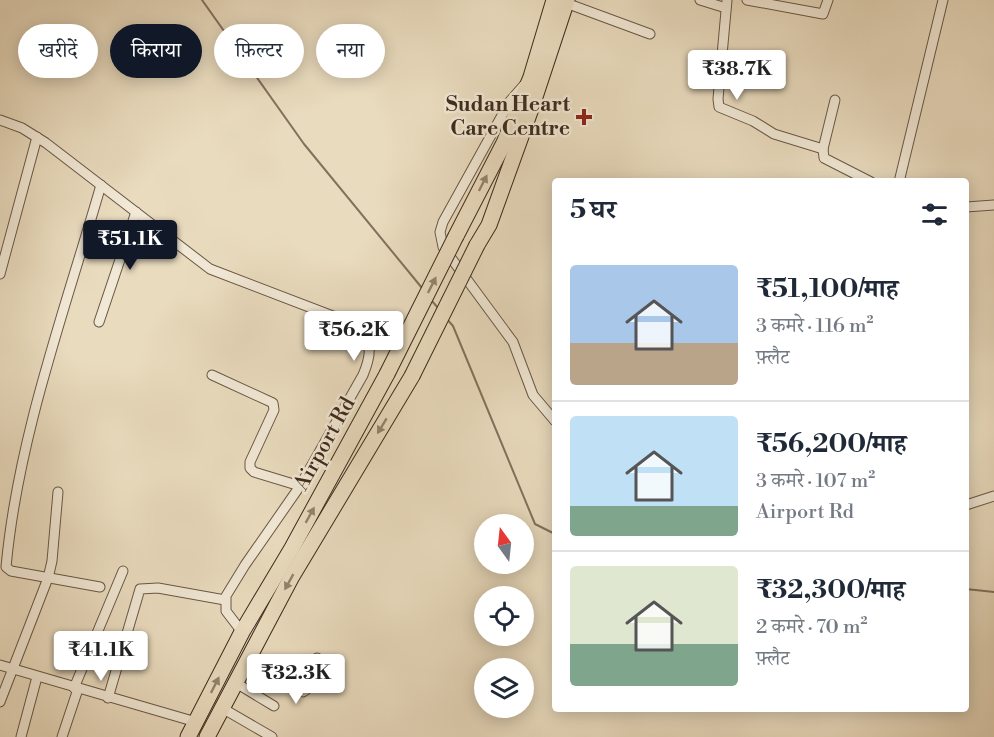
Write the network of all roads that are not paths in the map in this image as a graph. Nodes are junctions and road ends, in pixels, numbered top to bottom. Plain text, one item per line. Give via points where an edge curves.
1 (700, 0) edge
2 (747, 0) edge
3 (828, 0) edge
4 (943, 0) edge
5 (562, 1) edge
6 (726, 4) edge
7 (650, 34) dead end
8 (530, 79) junction
9 (836, 100) dead end
10 (0, 120) edge
11 (37, 137) junction
12 (823, 149) junction
13 (863, 178) edge
14 (900, 178) edge
15 (101, 185) junction
16 (994, 205) edge
17 (969, 207) edge
18 (136, 212) junction
19 (0, 274) edge
20 (99, 322) dead end
21 (212, 375) dead end
22 (552, 417) edge
23 (300, 486) junction
24 (58, 492) dead end
25 (994, 496) edge
26 (969, 504) edge
27 (123, 572) dead end
28 (48, 579) junction
29 (100, 587) dead end
30 (225, 600) junction
31 (242, 632) junction
32 (317, 658) dead end
33 (0, 664) edge
34 (244, 667) junction
35 (13, 668) junction
36 (37, 677) junction
37 (236, 683) junction
38 (76, 688) junction
39 (108, 698) junction
40 (0, 702) edge
41 (274, 706) dead end
42 (222, 708) junction
43 (196, 722) junction
44 (21, 737) edge
45 (64, 737) edge
46 (188, 737) edge
47 (207, 737) edge
48 (272, 737) edge

1 - 6 street
2 - 3 street via 823,14
4 - 14 street
5 - 7 street
5 - 8 main road, Airport Rd
5 -> 34 main road, bridge via 532,106 489,225 412,376 291,578
6 - 12 street via 719,107 774,134
8 - 22 street via 506,109 442,222 440,239 513,342 533,395
31 -> 8 main road, Airport Rd, bridge via 387,374 504,143
9 - 12 street
10 - 11 street
11 - 15 street
11 - 19 street
12 - 13 street via 827,161
15 - 18 street
15 - 28 street via 28,432 15,494 7,568
16 - 17 street
18 - 20 street
18 - 23 street via 210,268 351,323 366,335 371,351 363,375
21 - 23 street via 273,403 274,410 249,467
23 - 30 street
24 - 28 street
25 - 26 street
27 - 38 street
28 - 29 street
28 - 35 street
30 - 31 street via 227,614
30 - 39 street via 158,588 140,589
43 -> 31 main road, Airport Rd
32 - 34 street via 303,692
33 - 35 street
34 - 37 main road
35 - 36 street
35 - 40 street
36 - 38 street
36 - 44 street
37 - 41 street
37 - 42 main road
38 - 39 street
38 - 45 street
39 - 43 street
42 - 47 main road
42 - 48 street
43 - 46 main road, Airport Rd

